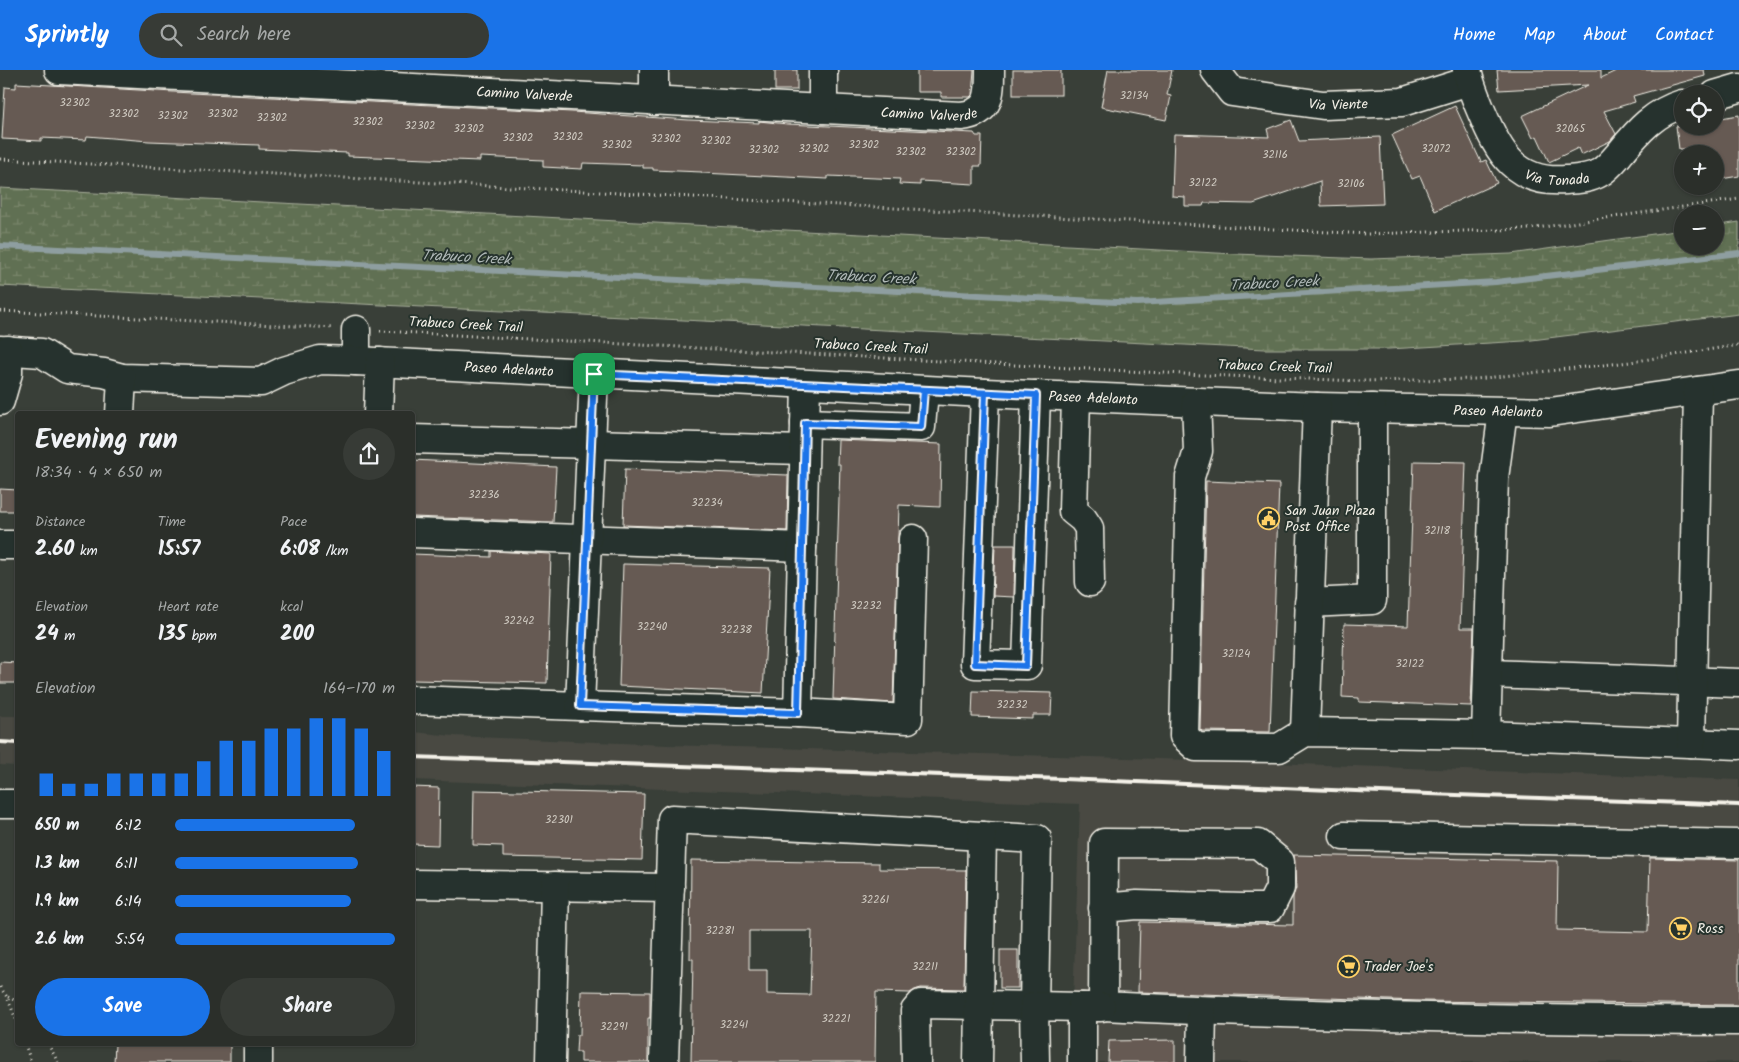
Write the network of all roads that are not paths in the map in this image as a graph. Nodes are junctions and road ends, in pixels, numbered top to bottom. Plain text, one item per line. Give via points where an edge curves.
1 (59, 70) edge
2 (69, 70) edge
3 (654, 70) edge
4 (823, 70) edge
5 (990, 70) edge
6 (1215, 70) edge
7 (1468, 76) edge
8 (1739, 88) edge
9 (1724, 92) edge
10 (654, 101) junction
11 (1674, 107) edge
12 (823, 109) junction
13 (356, 330) road end
14 (4, 350) edge
15 (368, 361) junction
16 (594, 374) junction
17 (122, 378) junction
18 (806, 384) junction
19 (1739, 385) edge
20 (924, 390) junction
21 (1698, 391) junction
22 (985, 393) junction
23 (1036, 395) junction
24 (1076, 397) junction
25 (0, 401) edge
26 (1196, 402) junction
27 (1317, 407) junction
28 (1372, 408) junction
29 (120, 411) edge
30 (377, 411) edge
31 (1502, 411) junction
32 (805, 423) junction
33 (415, 439) edge
34 (591, 445) junction
35 (804, 450) junction
36 (415, 533) edge
37 (587, 538) junction
38 (913, 539) dead end
39 (0, 545) edge
40 (15, 545) edge
41 (802, 547) junction
42 (1090, 582) dead end
43 (1309, 604) junction
44 (1488, 674) junction
45 (1692, 680) junction
46 (1739, 683) edge
47 (415, 700) edge
48 (580, 706) junction
49 (798, 713) junction
50 (1305, 732) junction
51 (1486, 735) junction
52 (1691, 743) junction
53 (1739, 745) edge
54 (0, 804) edge
55 (15, 804) edge
56 (982, 836) junction
57 (1344, 836) dead end
58 (1739, 844) edge
59 (415, 884) edge
60 (554, 886) junction
61 (670, 888) junction
62 (1103, 908) junction
63 (979, 1005) junction
64 (1034, 1006) junction
65 (1092, 1007) junction
66 (1202, 1011) junction
67 (1739, 1021) edge
68 (258, 1046) edge
69 (258, 1062) edge
70 (551, 1062) edge
71 (664, 1062) edge
72 (916, 1062) edge
73 (978, 1062) edge
74 (1035, 1062) edge
75 (1082, 1062) edge
76 (1201, 1062) edge

1 - 2 street, Camino Valverde
2 - 10 street, Camino Valverde
3 - 10 street
4 - 12 street
5 - 12 street, Camino Valverde via 986,103 980,111 972,114
6 - 7 street, Via Viente via 1232,92 1323,104 1402,102
7 - 11 street, Via Tonada via 1497,144 1510,163 1524,173 1544,179 1583,179 1600,173 1641,128
8 - 9 street
10 - 12 street, Camino Valverde
13 - 15 street
14 - 17 street, Paseo Adelanto via 42,353 67,369 104,372
14 - 25 street via 8,373
15 - 16 street, Paseo Adelanto
15 - 17 street, Paseo Adelanto via 320,360 260,382
15 - 30 street
16 - 18 street, Paseo Adelanto
16 - 34 street
17 - 29 street
18 - 20 street, Paseo Adelanto
18 - 32 street
19 - 21 street, Paseo Adelanto
20 - 22 street, Paseo Adelanto
20 - 32 street via 921,427
21 - 31 street, Paseo Adelanto via 1550,412
21 - 45 street
22 - 23 street, Paseo Adelanto
22 - 23 street via 975,664 1026,666
23 - 24 street, Paseo Adelanto
24 - 26 street, Paseo Adelanto
24 - 42 street via 1073,511 1089,528
26 - 27 street, Paseo Adelanto
26 - 50 street via 1198,451 1190,478 1184,736 1196,747 1279,748
27 - 28 street, Paseo Adelanto
27 - 43 street
28 - 31 street, Paseo Adelanto
28 - 43 street via 1372,600
31 - 44 street via 1494,478
32 - 35 street
33 - 34 street
34 - 35 street
34 - 37 street
35 - 41 street
36 - 37 street
37 - 41 street
37 - 48 street
38 - 49 street via 908,719
39 - 40 street
41 - 49 street
43 - 50 street
44 - 45 street
44 - 51 street
45 - 46 street
45 - 52 street
47 - 48 street
48 - 49 street
50 - 51 street
51 - 52 street
52 - 53 street
54 - 55 street
56 - 61 street via 672,819
56 - 63 street
56 - 64 street via 1037,839
57 - 58 street
59 - 60 street
60 - 61 street
60 - 70 street
61 - 71 street
62 - 62 street via 1104,843 1258,844 1280,862 1280,888 1270,908 1138,905
62 - 65 street
63 - 64 street
63 - 72 street via 921,1004 915,1011
63 - 73 street
64 - 65 street
64 - 74 street
65 - 66 street
65 - 75 street
66 - 67 street
66 - 76 street
68 - 69 street

